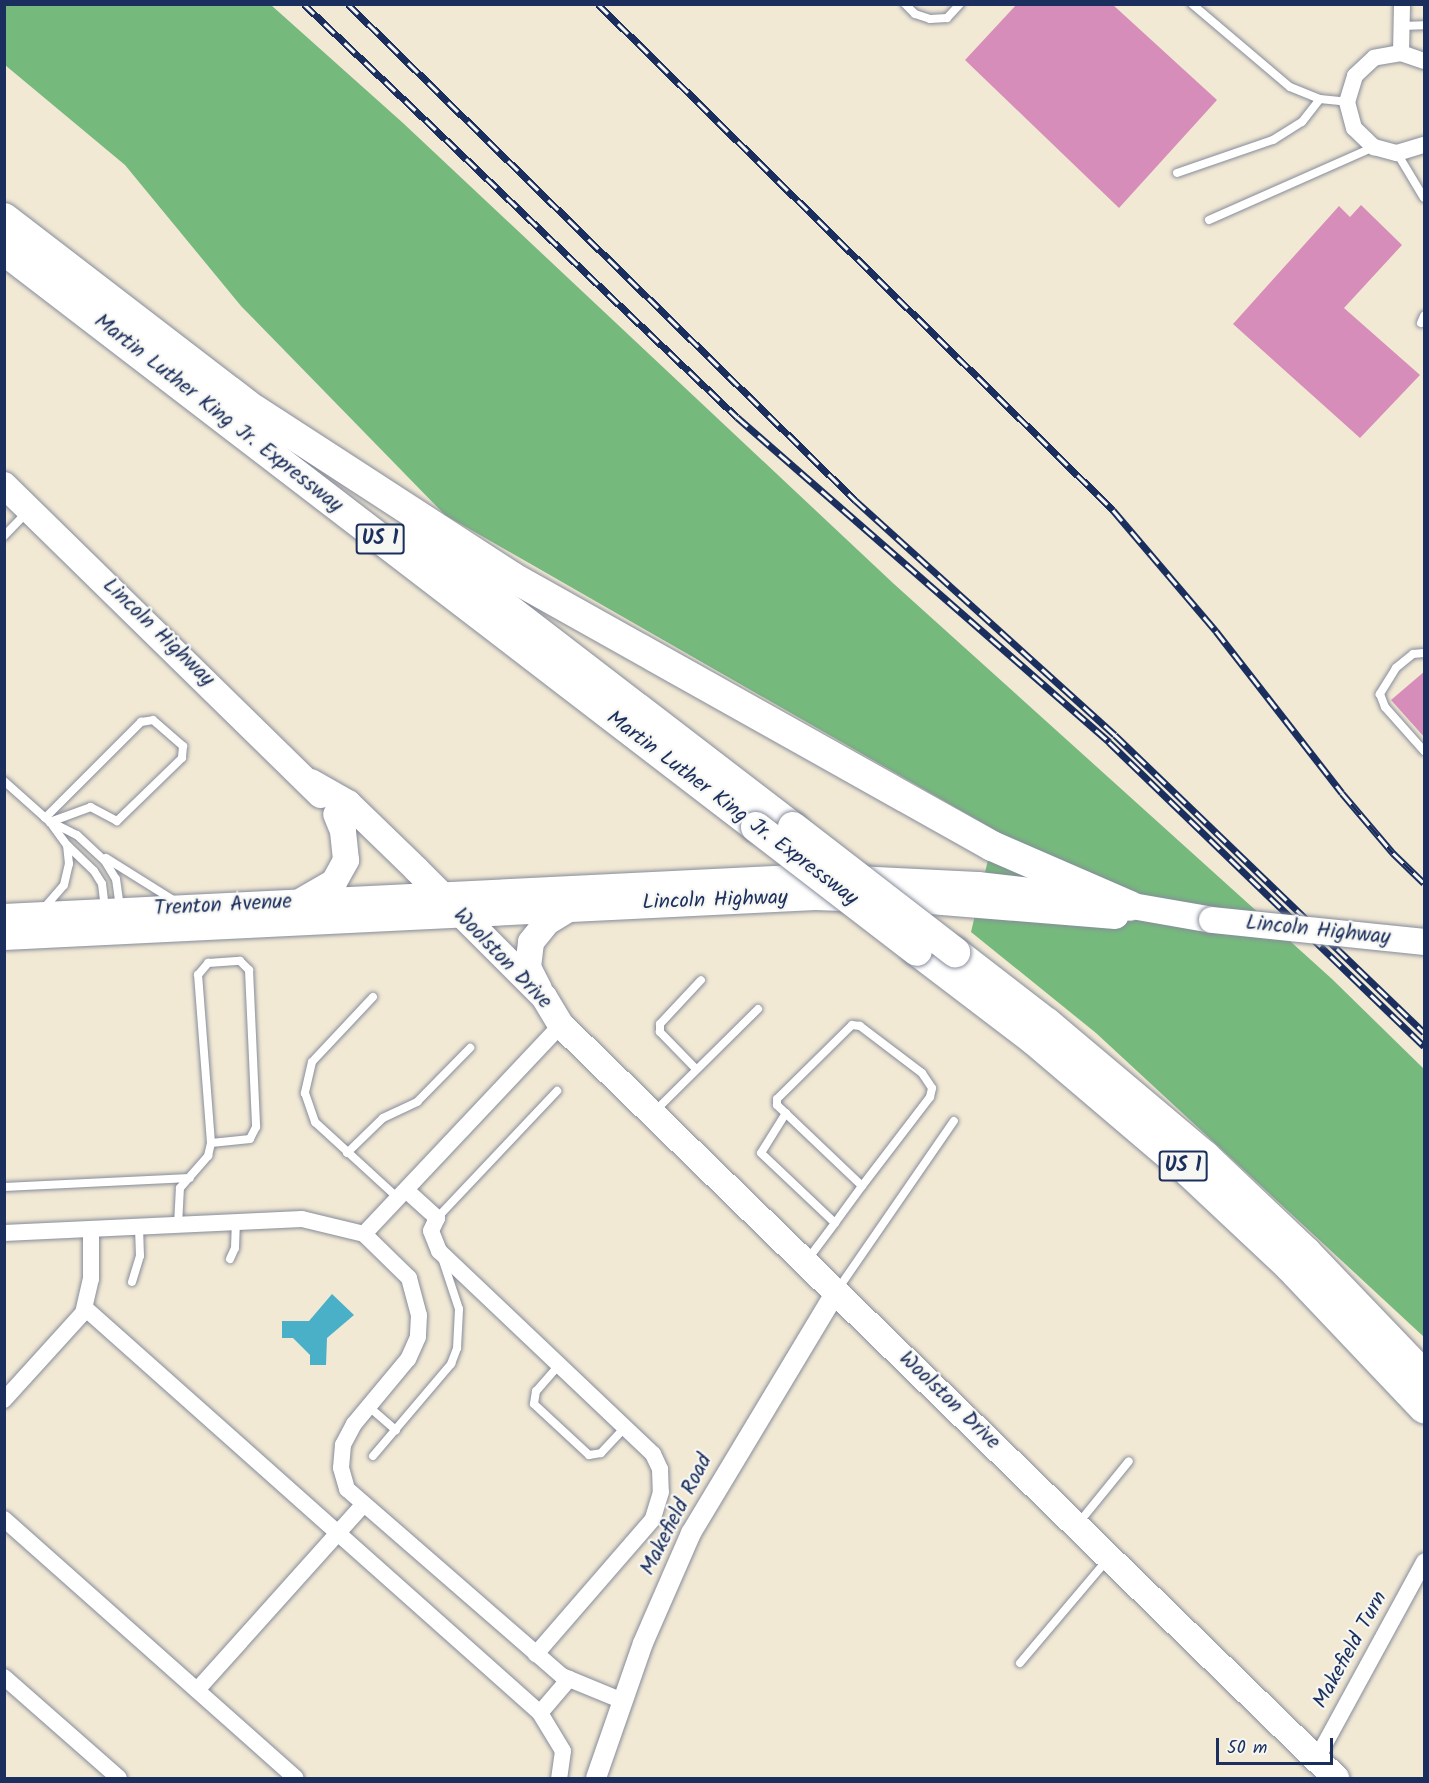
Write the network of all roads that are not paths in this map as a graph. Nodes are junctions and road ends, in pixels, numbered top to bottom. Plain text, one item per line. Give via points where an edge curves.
1 (905, 4) edge
2 (960, 4) edge
3 (1192, 4) edge
4 (1402, 4) edge
5 (1425, 25) edge
6 (1401, 26) junction
7 (1401, 53) junction
8 (1425, 61) edge
9 (1320, 99) junction
10 (1347, 102) junction
11 (1425, 145) edge
12 (1374, 147) junction
13 (1397, 153) junction
14 (1177, 173) dead end
15 (1425, 198) edge
16 (4, 218) edge
17 (1209, 220) dead end
18 (4, 250) edge
19 (255, 410) junction
20 (4, 484) edge
21 (30, 509) junction
22 (4, 536) edge
23 (1425, 653) edge
24 (1425, 751) edge
25 (4, 781) edge
26 (311, 782) junction
27 (336, 814) junction
28 (48, 820) junction
29 (67, 845) junction
30 (91, 848) junction
31 (296, 902) junction
32 (439, 905) junction
33 (1130, 906) junction
34 (200, 907) junction
35 (573, 908) junction
36 (34, 915) junction
37 (4, 917) edge
38 (113, 918) junction
39 (1212, 920) junction
40 (4, 937) edge
41 (1425, 942) edge
42 (701, 980) dead end
43 (373, 997) dead end
44 (544, 997) junction
45 (759, 1009) dead end
46 (561, 1025) junction
47 (470, 1048) dead end
48 (696, 1069) junction
49 (557, 1091) dead end
50 (652, 1113) junction
51 (786, 1113) junction
52 (954, 1121) dead end
53 (212, 1143) junction
54 (347, 1153) junction
55 (190, 1178) junction
56 (862, 1186) junction
57 (4, 1187) edge
58 (402, 1194) junction
59 (437, 1218) junction
60 (236, 1222) junction
61 (835, 1222) junction
62 (178, 1225) junction
63 (139, 1227) junction
64 (90, 1229) junction
65 (4, 1233) edge
66 (364, 1234) junction
67 (439, 1251) junction
68 (230, 1259) dead end
69 (806, 1262) junction
70 (132, 1282) dead end
71 (836, 1292) junction
72 (85, 1308) junction
73 (559, 1365) junction
74 (1425, 1375) edge
75 (4, 1400) edge
76 (369, 1406) junction
77 (1425, 1408) edge
78 (625, 1427) junction
79 (396, 1430) junction
80 (373, 1456) dead end
81 (1129, 1461) dead end
82 (363, 1505) junction
83 (4, 1520) edge
84 (1077, 1525) junction
85 (339, 1534) junction
86 (1109, 1558) junction
87 (1425, 1562) edge
88 (536, 1654) junction
89 (1020, 1664) dead end
90 (4, 1677) edge
91 (569, 1679) junction
92 (197, 1690) junction
93 (623, 1701) junction
94 (540, 1713) junction
95 (1316, 1760) junction
96 (119, 1779) edge
97 (296, 1779) edge
98 (559, 1779) edge
99 (596, 1779) edge
100 (1336, 1779) edge

1 - 2 lane via 915,14 930,19 947,18
3 - 9 lane via 1290,87
4 - 6 street
5 - 6 lane
6 - 7 street
7 - 8 street
7 - 10 street via 1388,53 1363,66 1352,83
9 - 10 lane
9 - 14 lane via 1302,122 1274,140
10 - 12 street via 1354,128
11 - 13 street
12 - 13 street
12 - 17 lane
13 - 15 lane
16 - 19 highway, Martin Luther King Jr. Expressway / US 1
18 - 77 highway, Martin Luther King Jr. Expressway / US 1, bridge via 1034,1040 1190,1173 1298,1275
19 - 33 highway via 512,577 992,846
19 - 74 highway, Martin Luther King Jr. Expressway / US 1, bridge via 1047,1023 1205,1156 1322,1268
20 - 21 main road, Lincoln Highway
21 - 22 lane
21 - 26 main road, Lincoln Highway
23 - 24 lane via 1413,654 1396,668 1380,694 1385,707
25 - 28 lane
26 - 27 main road, Lincoln Highway
26 - 32 main road, Lincoln Highway via 348,803
27 - 31 main road via 346,846 341,872 323,891
27 - 32 main road, Lincoln Highway
28 - 28 lane via 141,722 153,720 183,746 182,758 117,821 91,807
28 - 29 lane
28 - 30 lane via 77,835
29 - 36 lane via 69,864 64,885 51,904
29 - 38 lane via 99,877
30 - 34 lane via 164,896
30 - 38 lane via 116,879
31 - 32 main road, Trenton Avenue
31 - 34 main road, Trenton Avenue
32 - 33 main road, Lincoln Highway via 757,878 873,878 978,885
32 - 35 main road, Lincoln Highway
32 - 38 main road
32 - 44 main road, Woolston Drive
32 - 46 main road, Woolston Drive via 533,1009
33 - 39 main road, Lincoln Highway
34 - 38 main road, Trenton Avenue
35 - 39 main road, Lincoln Highway via 758,898 872,898 1073,915
35 - 44 main road via 547,922 531,942 528,967
36 - 37 main road, Trenton Avenue
36 - 38 main road, Trenton Avenue
38 - 40 main road
39 - 41 main road, Lincoln Highway, bridge
42 - 48 lane via 660,1024 660,1032
43 - 54 lane via 321,1050 307,1078 307,1101 315,1122
44 - 46 main road, Woolston Drive
45 - 48 lane
46 - 50 main road, Woolston Drive
46 - 58 street
47 - 54 lane via 417,1102 383,1118
48 - 50 lane
49 - 59 lane
50 - 69 main road, Woolston Drive
51 - 56 lane
51 - 56 lane via 777,1105 777,1099 852,1025 860,1026 922,1073 932,1088 930,1097
51 - 61 lane via 761,1153
52 - 71 lane
53 - 53 lane via 250,1139 256,1127 249,970 240,961 208,963 198,975
53 - 55 lane via 208,1156
54 - 58 lane
55 - 57 lane
55 - 62 lane via 178,1196
56 - 61 lane
58 - 59 street
58 - 66 street
59 - 67 street via 430,1231
60 - 62 street
60 - 66 street via 302,1219
60 - 68 lane via 235,1248
61 - 69 lane
62 - 63 street
63 - 64 street
63 - 70 lane via 140,1256
64 - 65 street
64 - 72 street via 91,1279
66 - 76 street via 409,1278 419,1316 418,1337 408,1359
67 - 73 street
67 - 79 lane via 459,1309 457,1348 445,1374
69 - 71 main road, Woolston Drive
71 - 84 main road, Woolston Drive
71 - 93 street, Makefield Road via 691,1533 643,1643
72 - 75 street
72 - 85 street
73 - 78 street
73 - 78 lane via 536,1391 534,1404 589,1455 601,1453
76 - 79 lane
76 - 82 street via 343,1445 341,1468 347,1489
78 - 88 street via 653,1454 660,1469 658,1505 653,1519
79 - 80 lane
81 - 84 lane
82 - 85 street
82 - 88 street
83 - 92 street
84 - 86 main road, Woolston Drive
85 - 92 street
85 - 94 street
86 - 89 lane
86 - 95 main road, Woolston Drive
87 - 95 street, Makefield Turn
88 - 91 street
90 - 96 street
91 - 93 street
91 - 94 street
92 - 97 street
93 - 99 street, Makefield Road
94 - 98 street via 563,1750
95 - 100 main road, Woolston Drive

